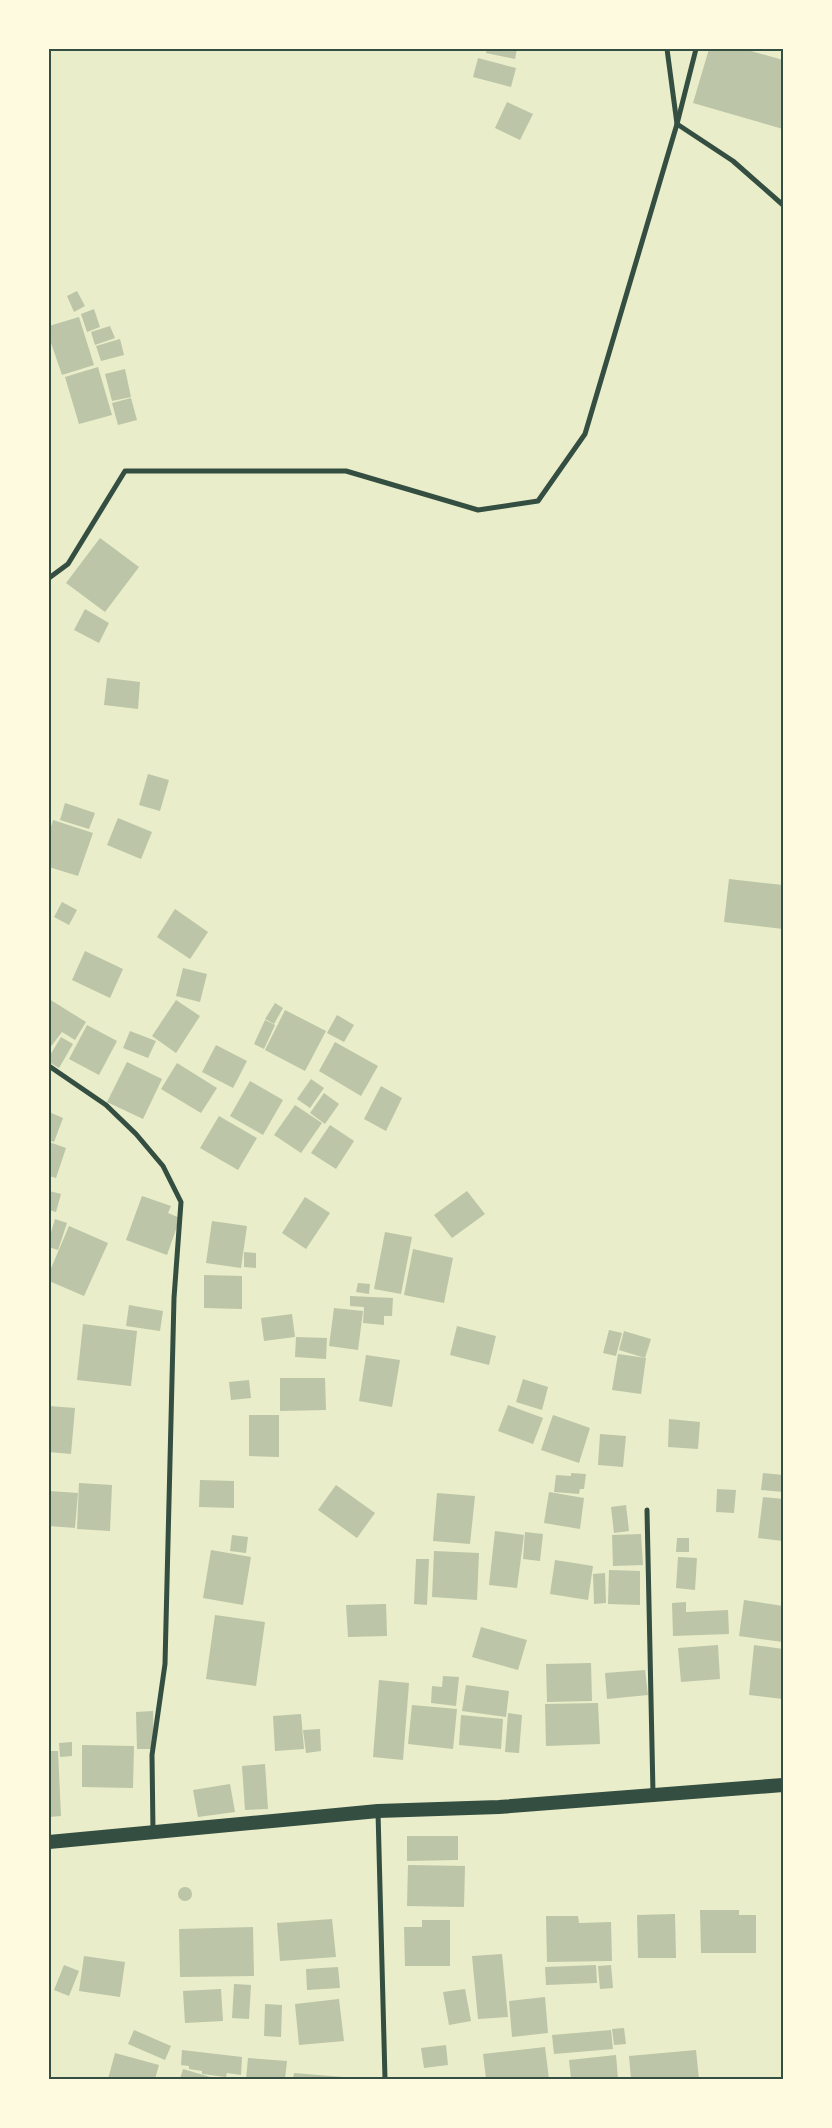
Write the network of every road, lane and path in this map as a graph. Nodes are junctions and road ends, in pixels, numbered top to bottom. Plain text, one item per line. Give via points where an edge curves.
1 (667, 49) edge
2 (696, 49) edge
3 (677, 124) junction
4 (783, 205) edge
5 (49, 578) edge
6 (49, 1066) edge
7 (647, 1510) dead end
8 (783, 1785) edge
9 (653, 1793) junction
10 (378, 1811) junction
11 (153, 1834) junction
12 (49, 1842) edge
13 (385, 2079) edge

1 - 3 street
2 - 3 street
3 - 4 street via 733,161
3 - 5 street via 585,434 538,501 478,510 346,471 125,471 68,564
6 - 11 street via 106,1105 136,1134 163,1166 182,1202 174,1298 165,1664 152,1755
7 - 9 street
8 - 9 highway
9 - 10 highway via 499,1806
10 - 11 highway
10 - 13 street
11 - 12 highway

